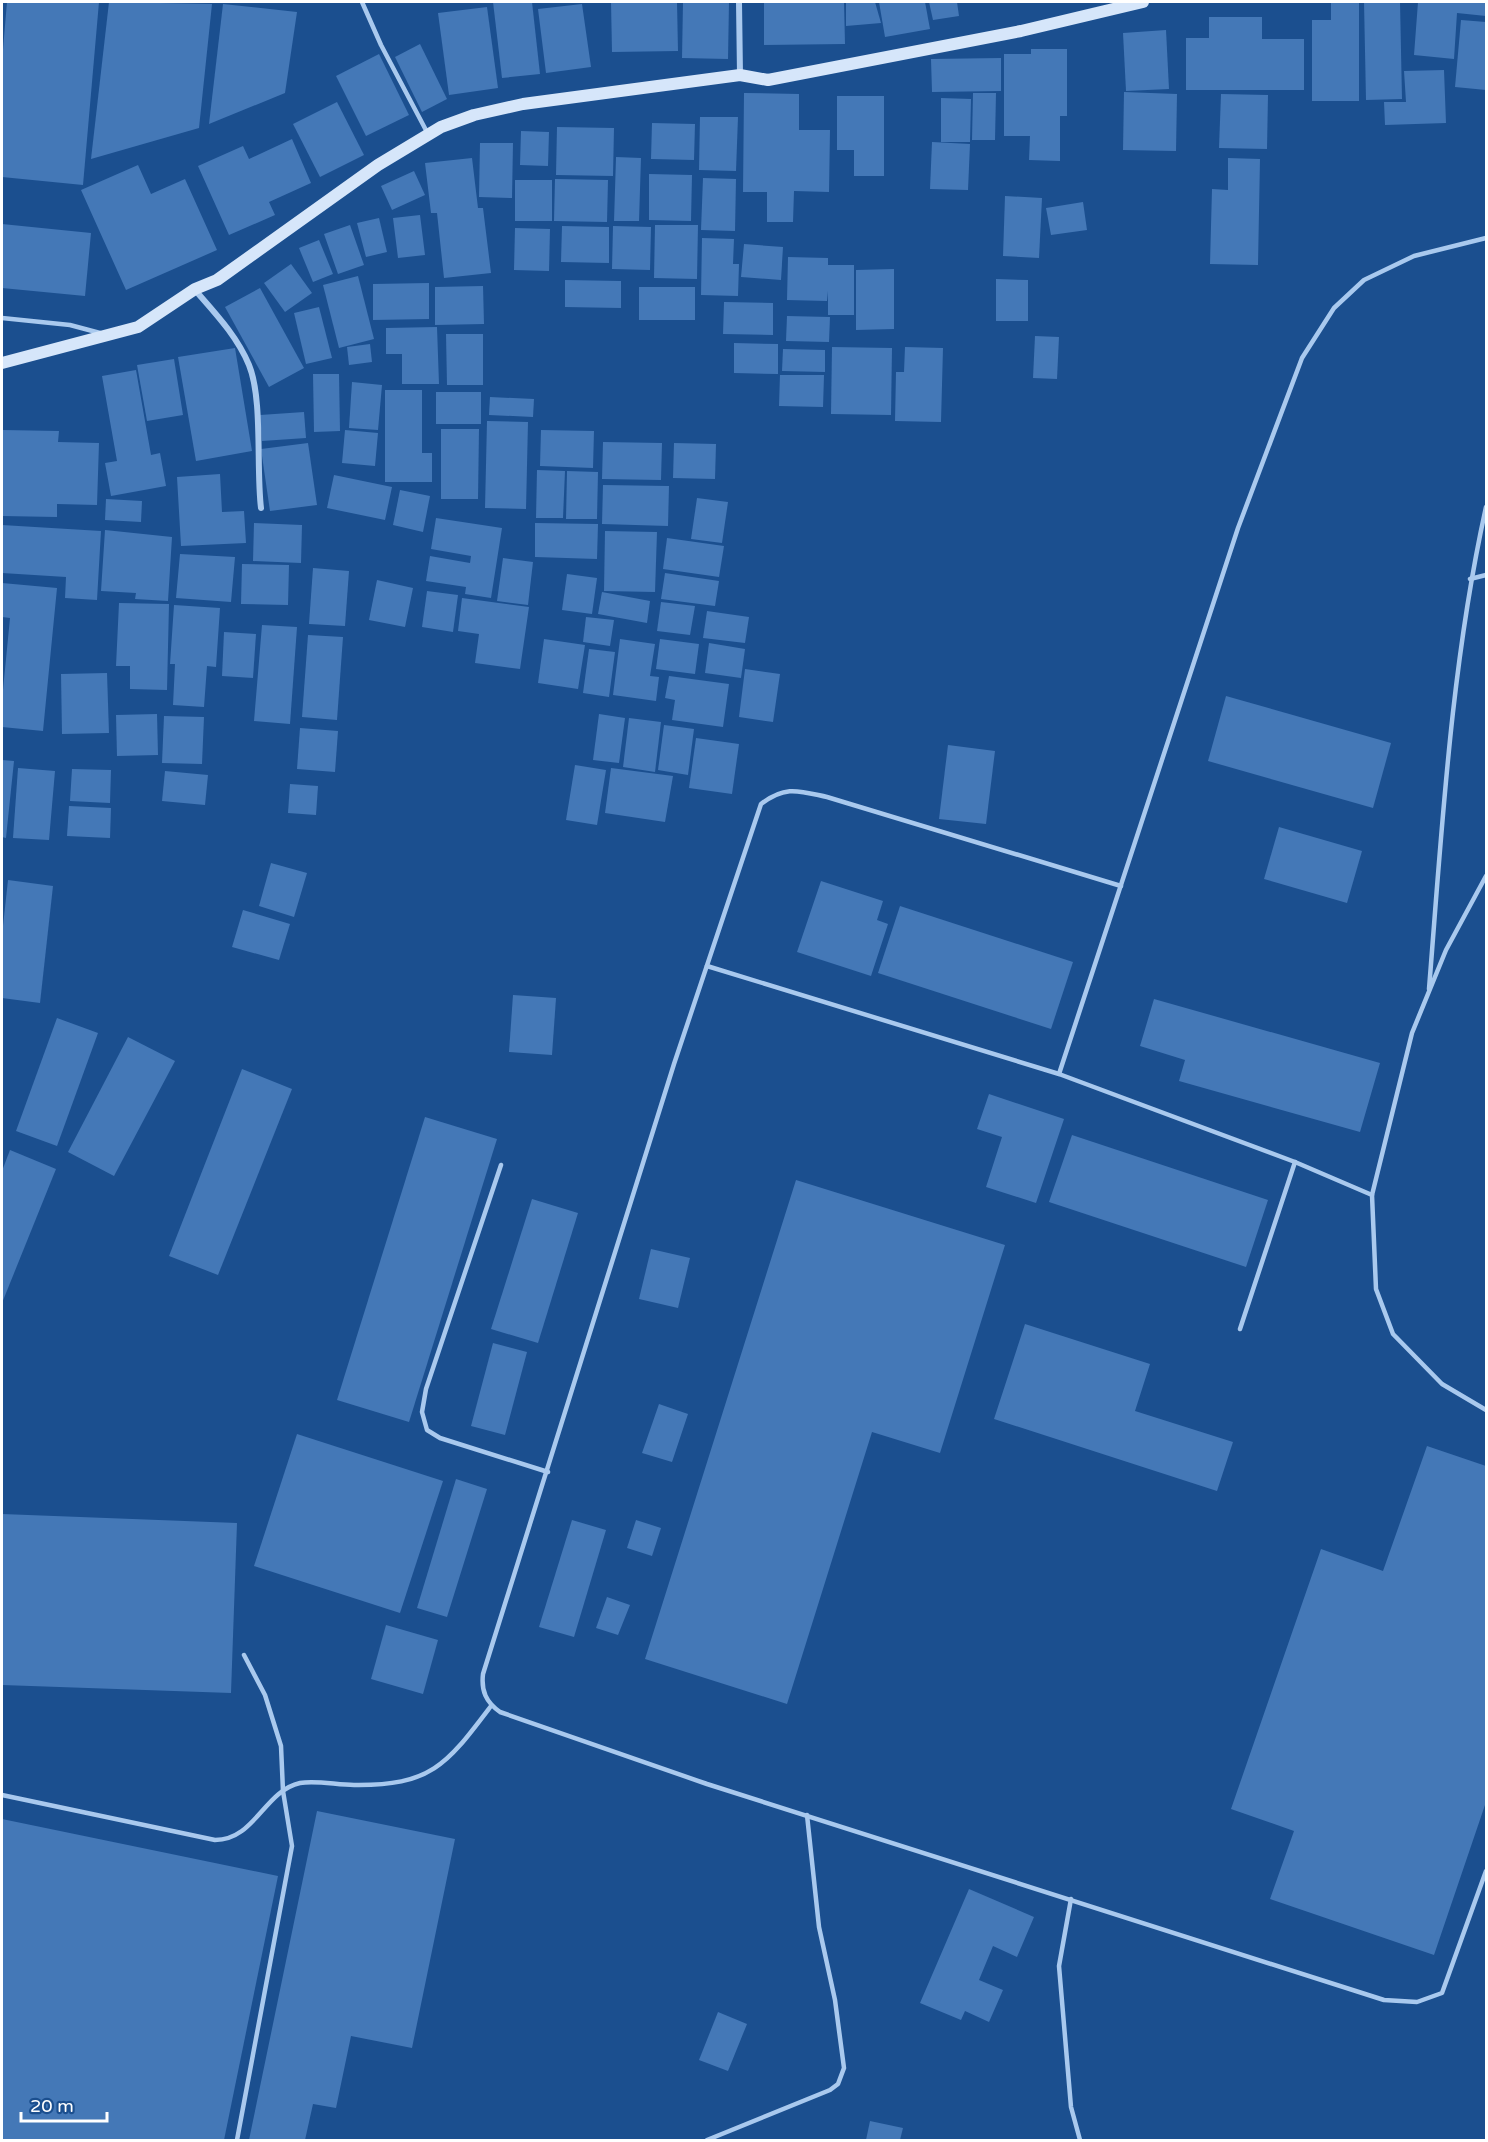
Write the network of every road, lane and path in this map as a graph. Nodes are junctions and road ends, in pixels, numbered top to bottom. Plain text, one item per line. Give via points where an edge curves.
1 (362, 2) edge
2 (739, 2) edge
3 (1143, 2) edge
4 (740, 75) junction
5 (428, 134) junction
6 (1486, 238) edge
7 (195, 289) junction
8 (2, 318) edge
9 (112, 336) junction
10 (2, 363) edge
11 (1486, 507) edge
12 (261, 508) dead end
13 (1486, 575) edge
14 (1470, 579) junction
15 (1486, 876) edge
16 (1121, 886) junction
17 (707, 966) junction
18 (1429, 995) junction
19 (1059, 1074) junction
20 (1295, 1162) junction
21 (501, 1165) dead end
22 (1372, 1195) junction
23 (1240, 1329) dead end
24 (1486, 1410) edge
25 (548, 1472) junction
26 (244, 1655) dead end
27 (491, 1706) junction
28 (283, 1791) junction
29 (2, 1795) edge
30 (807, 1815) junction
31 (1486, 1871) edge
32 (1071, 1899) junction
33 (237, 2140) edge
34 (708, 2140) edge
35 (1080, 2140) edge

1 - 5 lane
2 - 4 street
3 - 4 street via 1021,31 768,80
4 - 5 street via 524,104 474,115
5 - 7 street via 217,280
6 - 16 lane via 1414,256 1364,280 1334,308 1302,358 1238,528
7 - 9 street via 138,327
7 - 12 street via 226,326 249,365 256,395
8 - 9 lane via 70,325
9 - 10 street
11 - 14 lane
13 - 14 lane
14 - 18 lane via 1446,777
15 - 18 lane via 1446,950
16 - 17 lane via 827,797 796,790 776,792 761,804
16 - 19 lane
17 - 19 lane
17 - 25 lane
18 - 22 lane via 1412,1033
19 - 20 lane
20 - 22 lane
20 - 23 lane
21 - 25 lane via 426,1389 422,1412 427,1430 440,1438
22 - 24 lane via 1376,1289 1393,1334 1442,1384
25 - 27 lane via 483,1674 482,1685
26 - 28 lane via 265,1695 281,1746
27 - 28 lane via 459,1749 434,1771 399,1782 300,1783
27 - 30 lane
28 - 29 lane via 239,1835 227,1840
28 - 33 lane via 292,1846
30 - 32 lane
30 - 34 lane via 819,1927 835,2000 844,2068 831,2090
31 - 32 lane via 1442,1993 1417,2002 1384,2000
32 - 35 lane via 1059,1966 1071,2107

